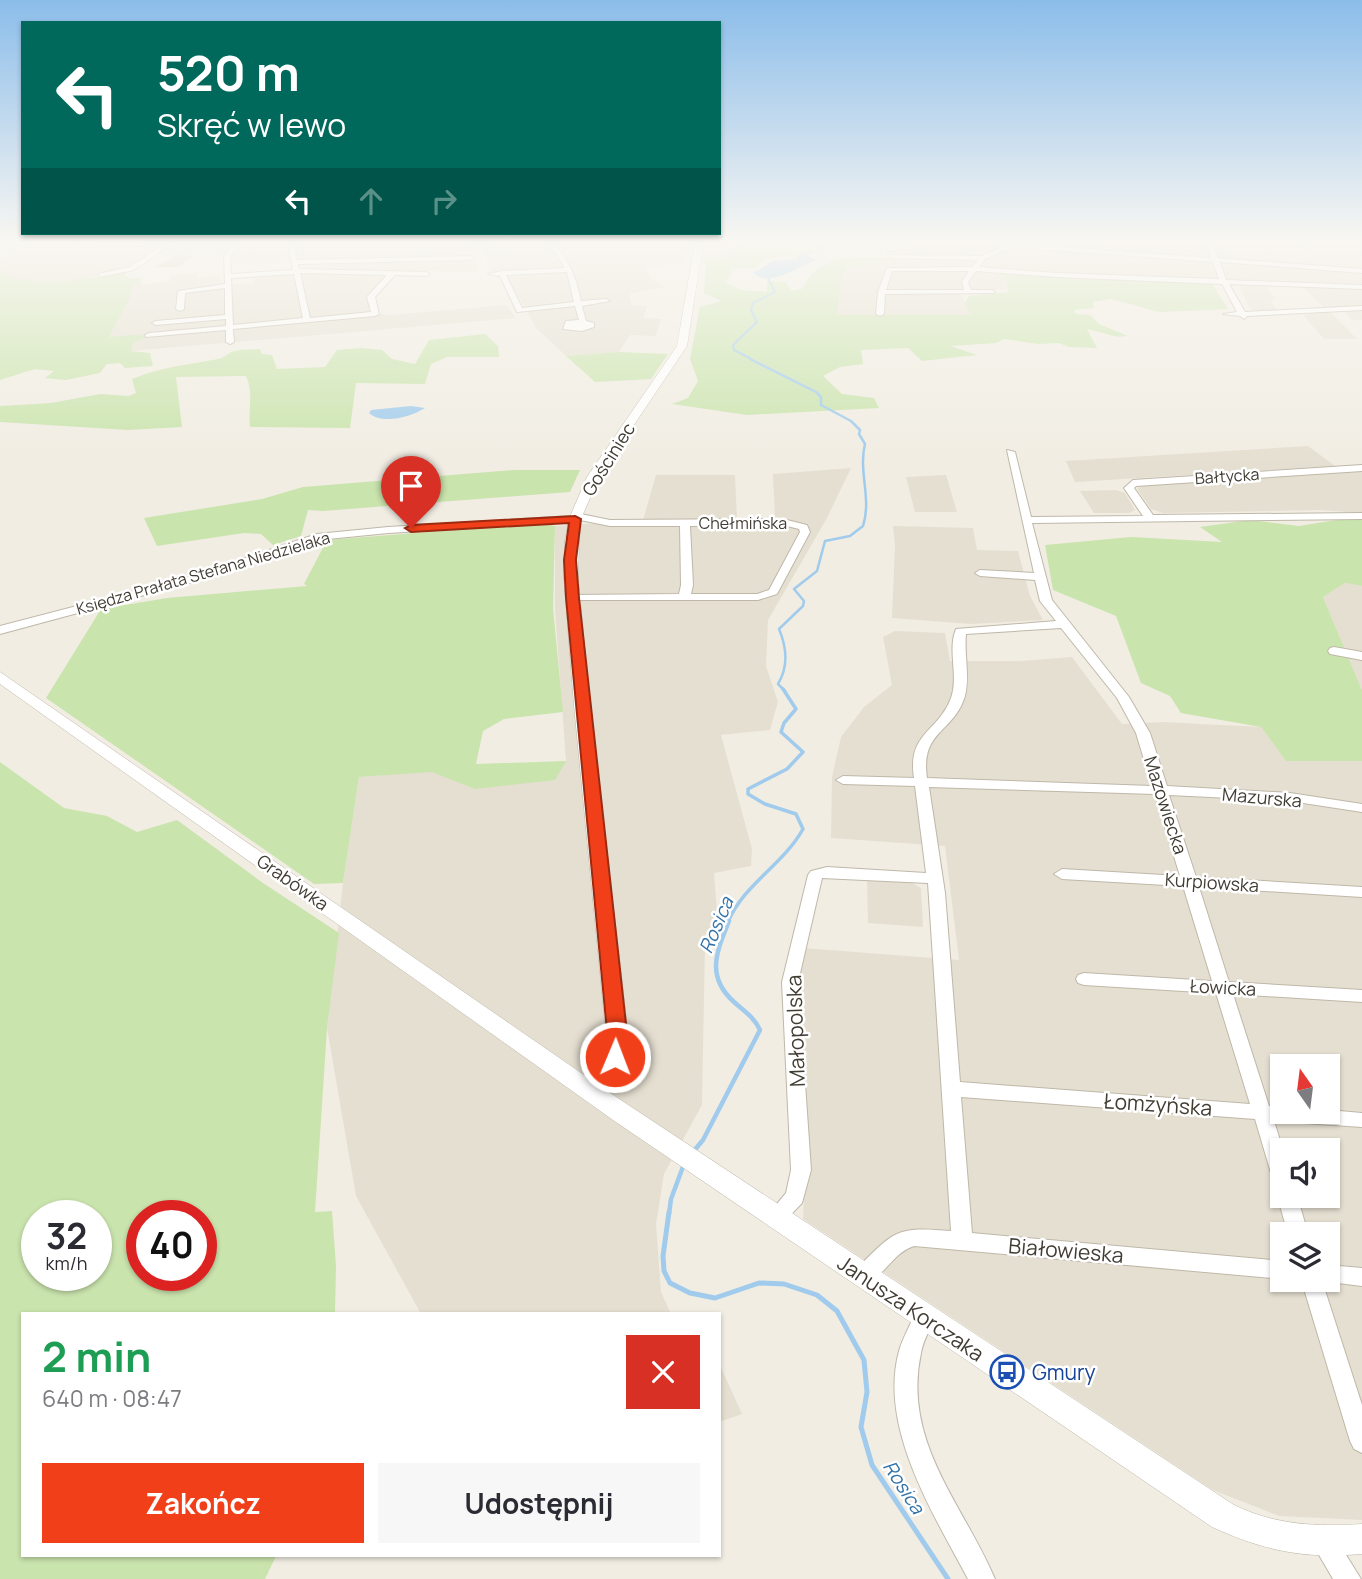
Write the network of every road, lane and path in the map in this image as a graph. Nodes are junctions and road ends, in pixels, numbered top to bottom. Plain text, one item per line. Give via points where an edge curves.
1 (229, 317) joint
2 (306, 317) edge
3 (344, 317) edge
4 (582, 317) edge
5 (687, 317) edge
6 (307, 320) junction
7 (583, 322) dead end
8 (156, 323) dead end
9 (229, 327) junction
10 (149, 335) dead end
11 (230, 342) dead end
12 (1010, 452) dead end
13 (1362, 468) edge
14 (1362, 516) edge
15 (1149, 517) junction
16 (576, 518) junction
17 (1026, 520) junction
18 (685, 523) junction
19 (980, 573) dead end
20 (1039, 577) junction
21 (572, 598) junction
22 (684, 598) junction
23 (1063, 624) junction
24 (0, 630) edge
25 (1334, 651) dead end
26 (1362, 656) edge
27 (0, 677) edge
28 (843, 780) dead end
29 (920, 783) junction
30 (1161, 790) junction
31 (1362, 808) edge
32 (1062, 874) dead end
33 (935, 878) junction
34 (1190, 881) junction
35 (1362, 892) edge
36 (1084, 979) dead end
37 (1223, 987) junction
38 (1362, 996) edge
39 (586, 1088) junction
40 (953, 1089) junction
41 (1264, 1112) junction
42 (1362, 1120) edge
43 (1271, 1138) edge
44 (776, 1217) junction
45 (962, 1240) junction
46 (1270, 1269) edge
47 (1340, 1275) edge
48 (863, 1276) junction
49 (1362, 1277) edge
50 (1315, 1292) edge
51 (924, 1318) junction
52 (1362, 1441) edge
53 (1362, 1538) edge
54 (1324, 1543) junction
55 (982, 1579) edge
56 (1348, 1579) edge

1 - 8 street
1 - 9 street
2 - 6 street
3 - 6 street
4 - 7 street
5 - 16 street, Gościniec via 682,346 598,468
6 - 9 street
9 - 10 street
9 - 11 street
12 - 17 street, Mazowiecka
13 - 15 street, Bałtycka via 1133,483 1129,488
14 - 15 street
15 - 17 street
16 - 18 street, Chełmińska
16 - 21 street, Gościniec via 570,560
16 - 24 street, Księdza Prałata Stefana Niedzielaka via 317,537 196,578
17 - 20 street, Mazowiecka
18 - 22 street
18 - 22 street, Chełmińska via 783,522 797,524 805,532 773,592 743,598
19 - 20 street
20 - 23 street, Mazowiecka via 1046,601
21 - 22 street, Chełmińska
21 - 39 street, Gościniec via 618,1042 611,1063
23 - 29 street via 960,631 959,692 951,710 922,745
23 - 30 street, Mazowiecka via 1132,711
25 - 26 street
27 - 39 street, Grabówka
28 - 29 street
29 - 30 street
29 - 33 street
30 - 31 street, Mazurska via 1290,797
30 - 34 street, Mazowiecka
32 - 34 street, Kurpiowska
33 - 40 street
33 - 44 street, Małopolska via 816,875 790,982 801,1170 795,1197
34 - 35 street, Kurpiowska
34 - 37 street, Mazowiecka
36 - 37 street, Łowicka
37 - 38 street, Łowicka
37 - 41 street, Mazowiecka
39 - 44 street, Janusza Korczaka
40 - 41 street, Łomżyńska
40 - 45 street
41 - 42 street, Łomżyńska
41 - 43 street, Mazowiecka
44 - 48 street, Janusza Korczaka
45 - 46 street, Białowieska
45 - 48 street, Białowieska via 914,1237 896,1243
47 - 49 street
48 - 51 street, Janusza Korczaka
50 - 52 street
51 - 54 street, Janusza Korczaka via 1223,1516 1278,1538
51 - 55 street via 907,1354 905,1374 916,1447 930,1483
53 - 54 street, Janusza Korczaka
54 - 56 street

